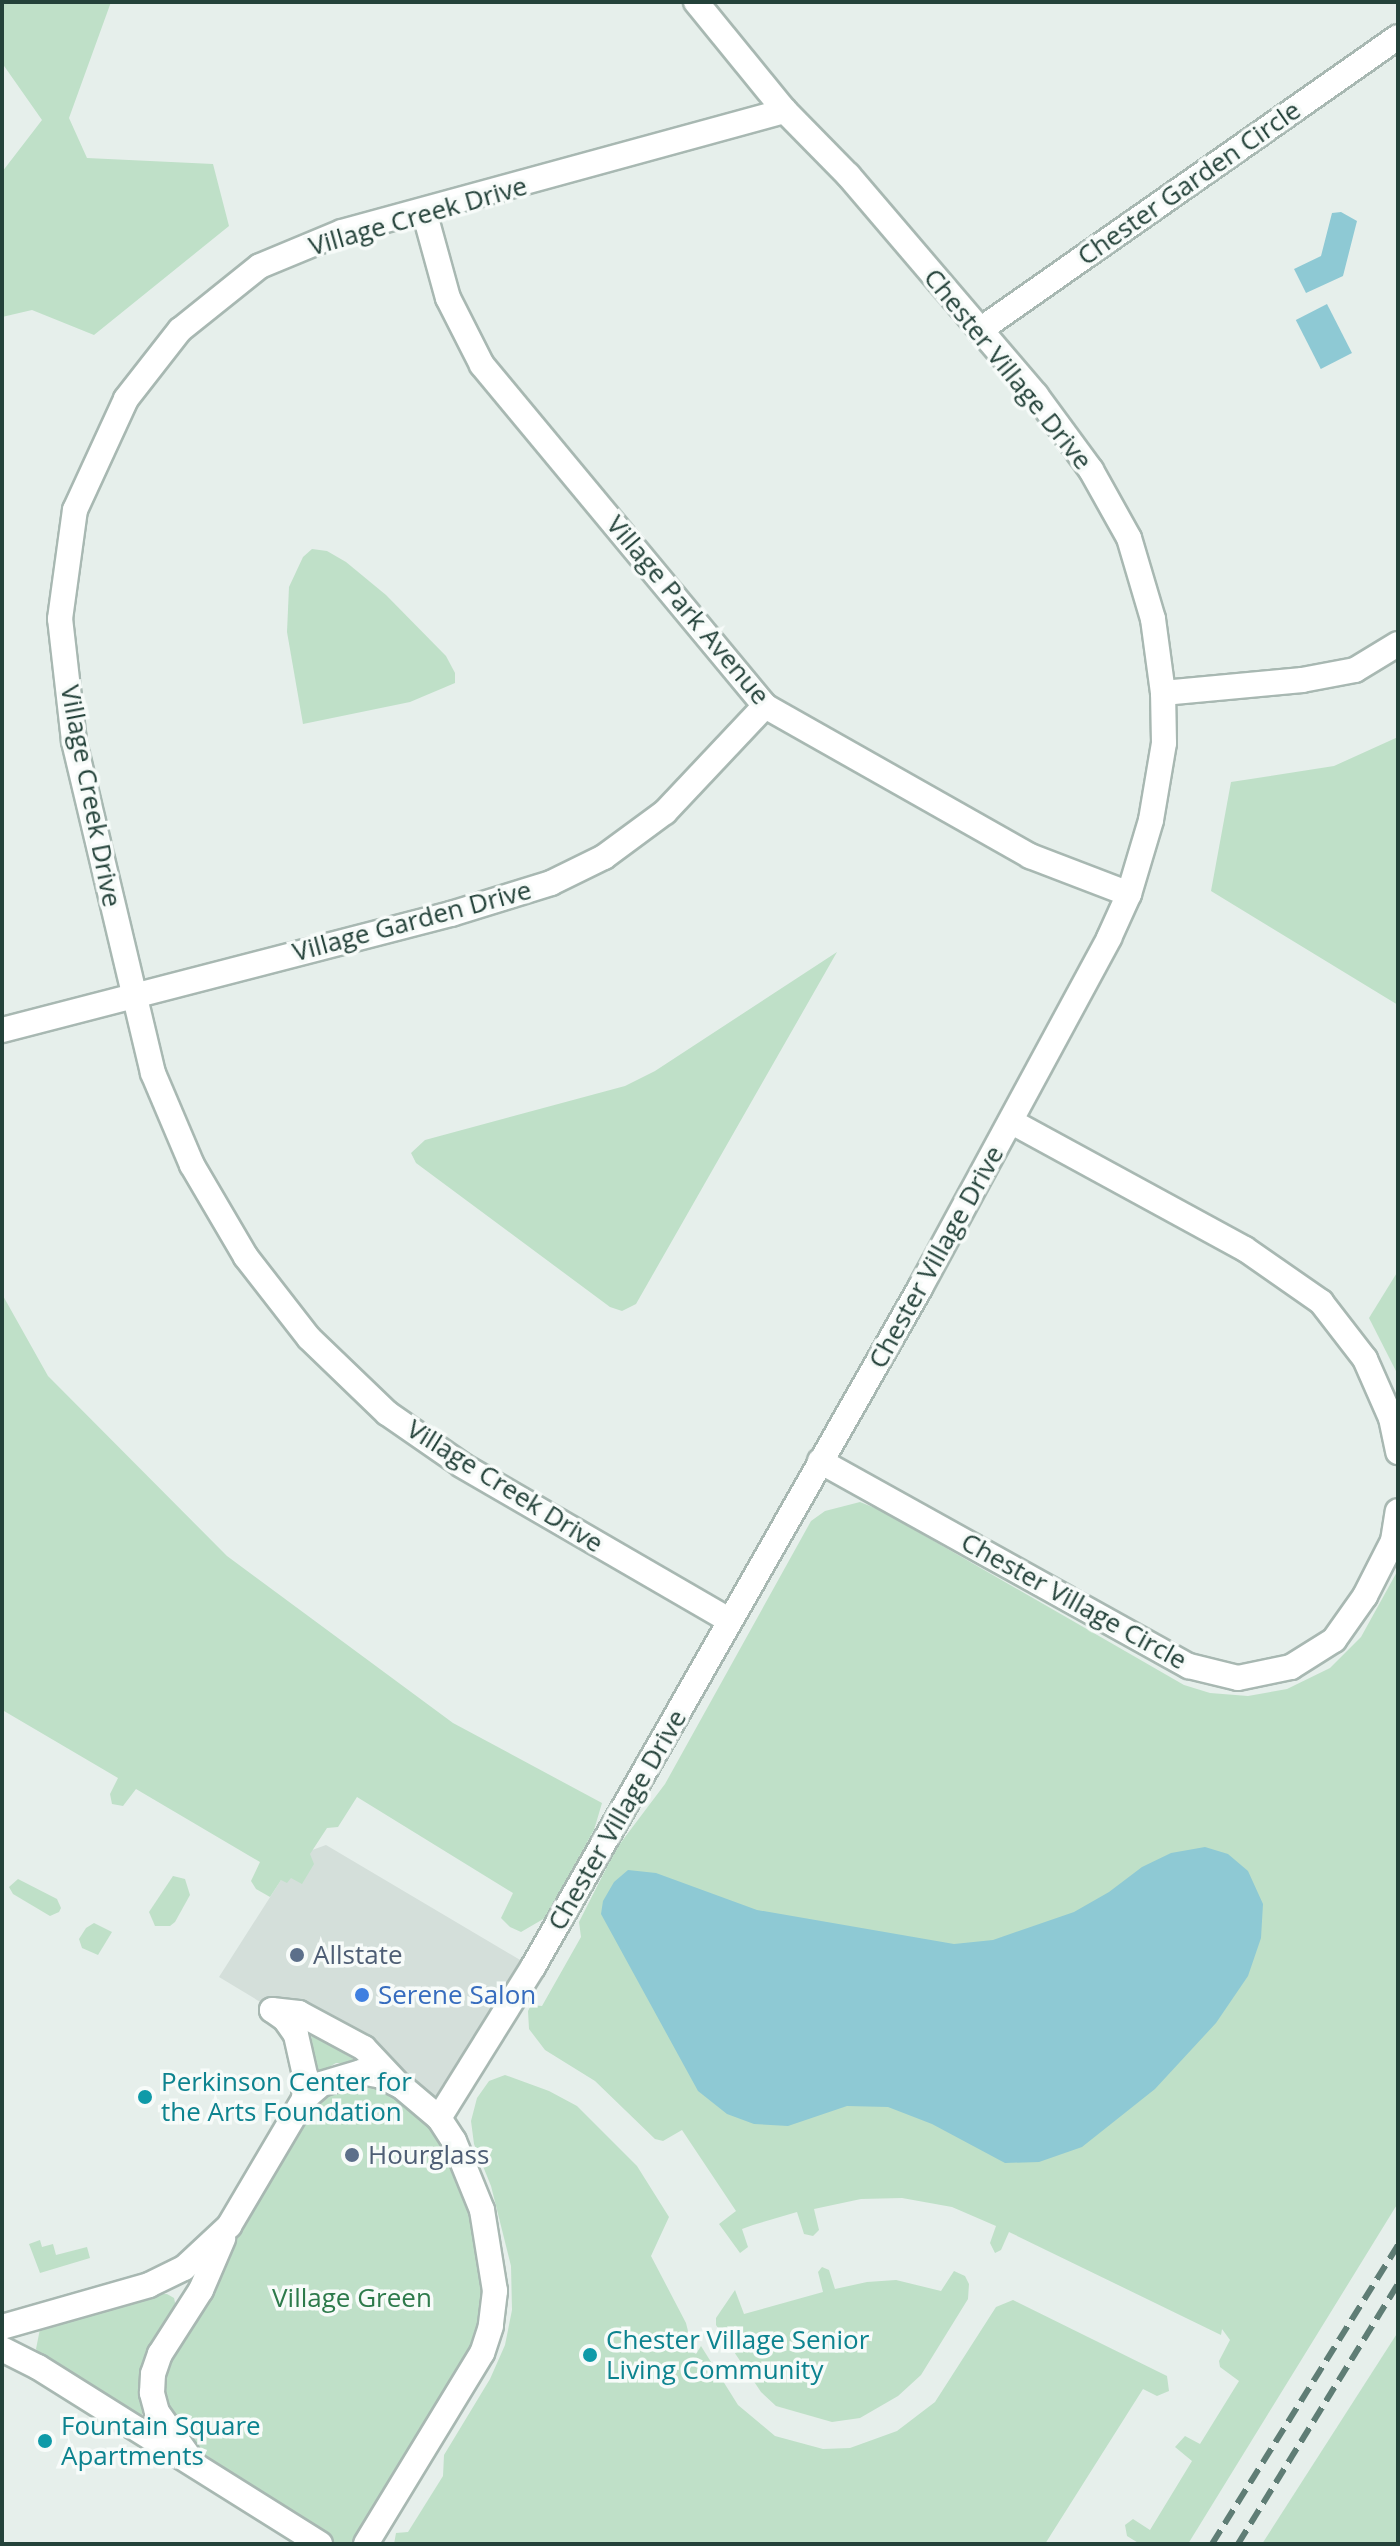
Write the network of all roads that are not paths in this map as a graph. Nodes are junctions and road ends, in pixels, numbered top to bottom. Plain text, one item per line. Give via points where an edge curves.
1 (696, 2) edge
2 (1398, 37) edge
3 (785, 111) junction
4 (424, 211) junction
5 (980, 330) junction
6 (1398, 644) edge
7 (1163, 693) junction
8 (765, 706) junction
9 (1129, 894) junction
10 (132, 995) junction
11 (2, 1030) edge
12 (1012, 1122) junction
13 (1398, 1452) edge
14 (820, 1461) junction
15 (1398, 1511) edge
16 (729, 1620) junction
17 (401, 2086) junction
18 (304, 2099) junction
19 (439, 2118) junction
20 (229, 2226) junction
21 (2, 2327) edge
22 (2, 2349) edge
23 (202, 2472) junction
24 (320, 2544) edge
25 (366, 2544) edge

1 - 3 street, Chester Village Drive
2 - 5 street, Chester Garden Circle
3 - 4 street, Village Creek Drive
3 - 5 street, Chester Village Drive via 848,175
4 - 8 street, Village Park Avenue via 448,298 482,365
4 - 10 street, Village Creek Drive via 342,232 260,266 180,330 126,399 75,510 60,619 74,741
5 - 7 street, Chester Village Drive via 1091,470 1129,538 1153,619
6 - 7 street via 1355,670
7 - 9 street, Chester Village Drive via 1162,759
8 - 9 street, Village Park Avenue via 1030,856
8 - 10 street, Village Garden Drive via 665,812 604,857 551,883 451,914
9 - 12 street, Chester Village Drive
10 - 11 street, Village Garden Drive
10 - 16 street, Village Creek Drive via 153,1073 192,1165 246,1257 309,1338 387,1413 462,1465
12 - 13 street via 1245,1249 1321,1302 1365,1359 1391,1418
12 - 14 street, Chester Village Drive
14 - 15 street, Chester Village Circle via 1189,1666 1238,1678 1291,1667 1334,1640 1365,1596 1393,1541
14 - 16 street, Chester Village Drive
16 - 19 street, Chester Village Drive via 540,1954
17 - 18 street via 361,2072 321,2084
17 - 18 street via 364,2048 299,2013 272,2010 296,2035
17 - 19 street
18 - 20 street
19 - 25 street via 482,2210 495,2291 491,2326 461,2393
20 - 21 street via 169,2276
20 - 23 street via 201,2290 153,2374 157,2412
22 - 23 street
23 - 24 street

